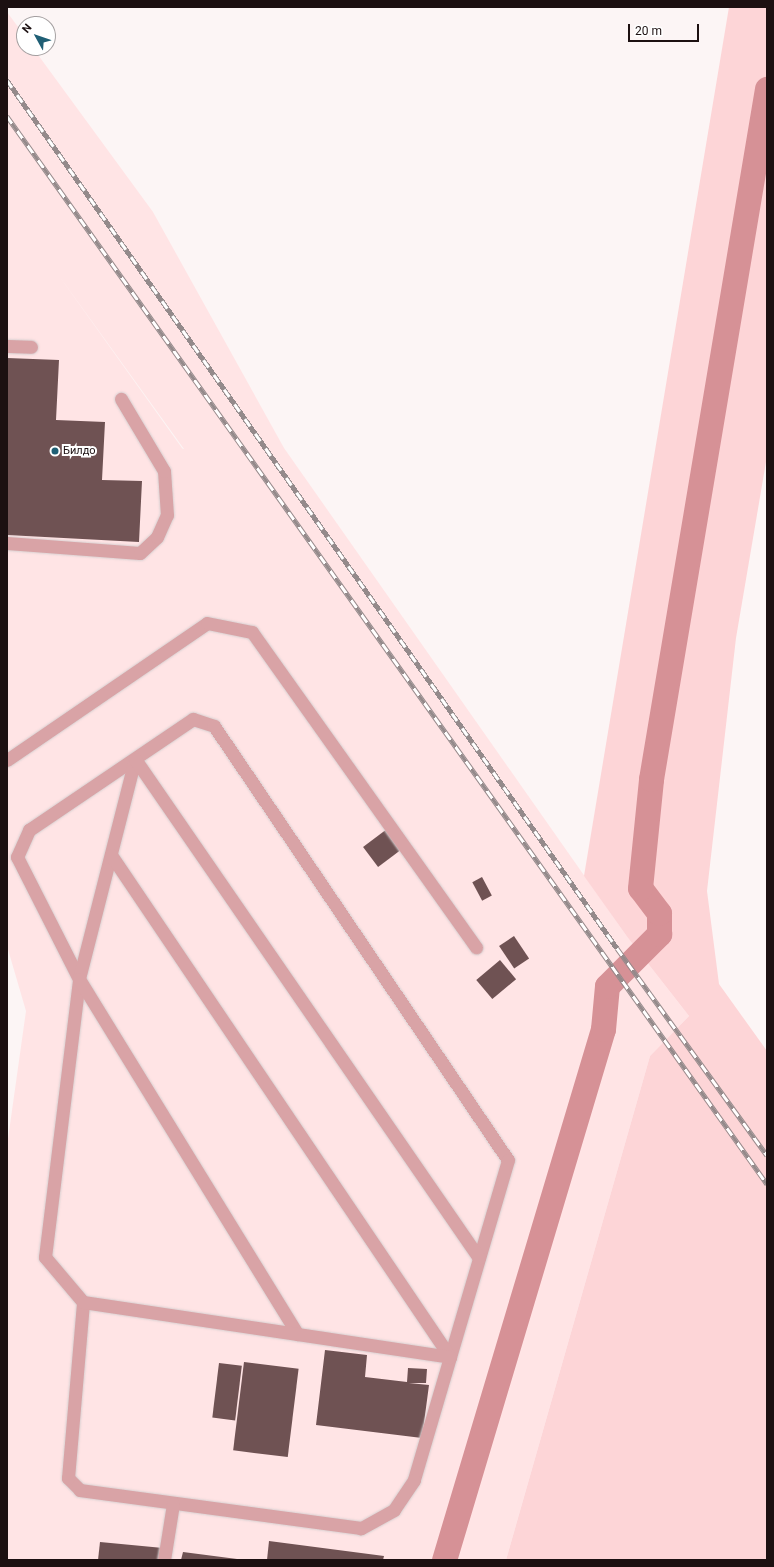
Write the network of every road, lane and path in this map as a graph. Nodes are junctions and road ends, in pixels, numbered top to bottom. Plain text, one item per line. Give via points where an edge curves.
1 (7, 346) edge
2 (31, 347) dead end
3 (121, 399) dead end
4 (7, 543) edge
5 (135, 759) junction
6 (7, 760) edge
7 (111, 855) junction
8 (476, 947) dead end
9 (79, 979) junction
10 (479, 1258) junction
11 (82, 1302) junction
12 (297, 1334) junction
13 (450, 1357) junction
14 (173, 1504) junction
15 (164, 1560) edge

1 - 2 lane
3 - 4 lane via 164,471 167,515 157,538 140,553
5 - 7 lane
5 - 9 lane via 29,830 17,857
5 - 10 lane
5 - 10 lane via 193,719 214,726 508,1160
6 - 8 lane via 207,623 252,632
7 - 9 lane
7 - 13 lane
9 - 11 lane via 45,1256
9 - 12 lane
10 - 13 lane
11 - 12 lane
11 - 14 lane via 68,1478 80,1490
12 - 13 lane
13 - 14 lane via 414,1480 394,1510 361,1528
14 - 15 lane

